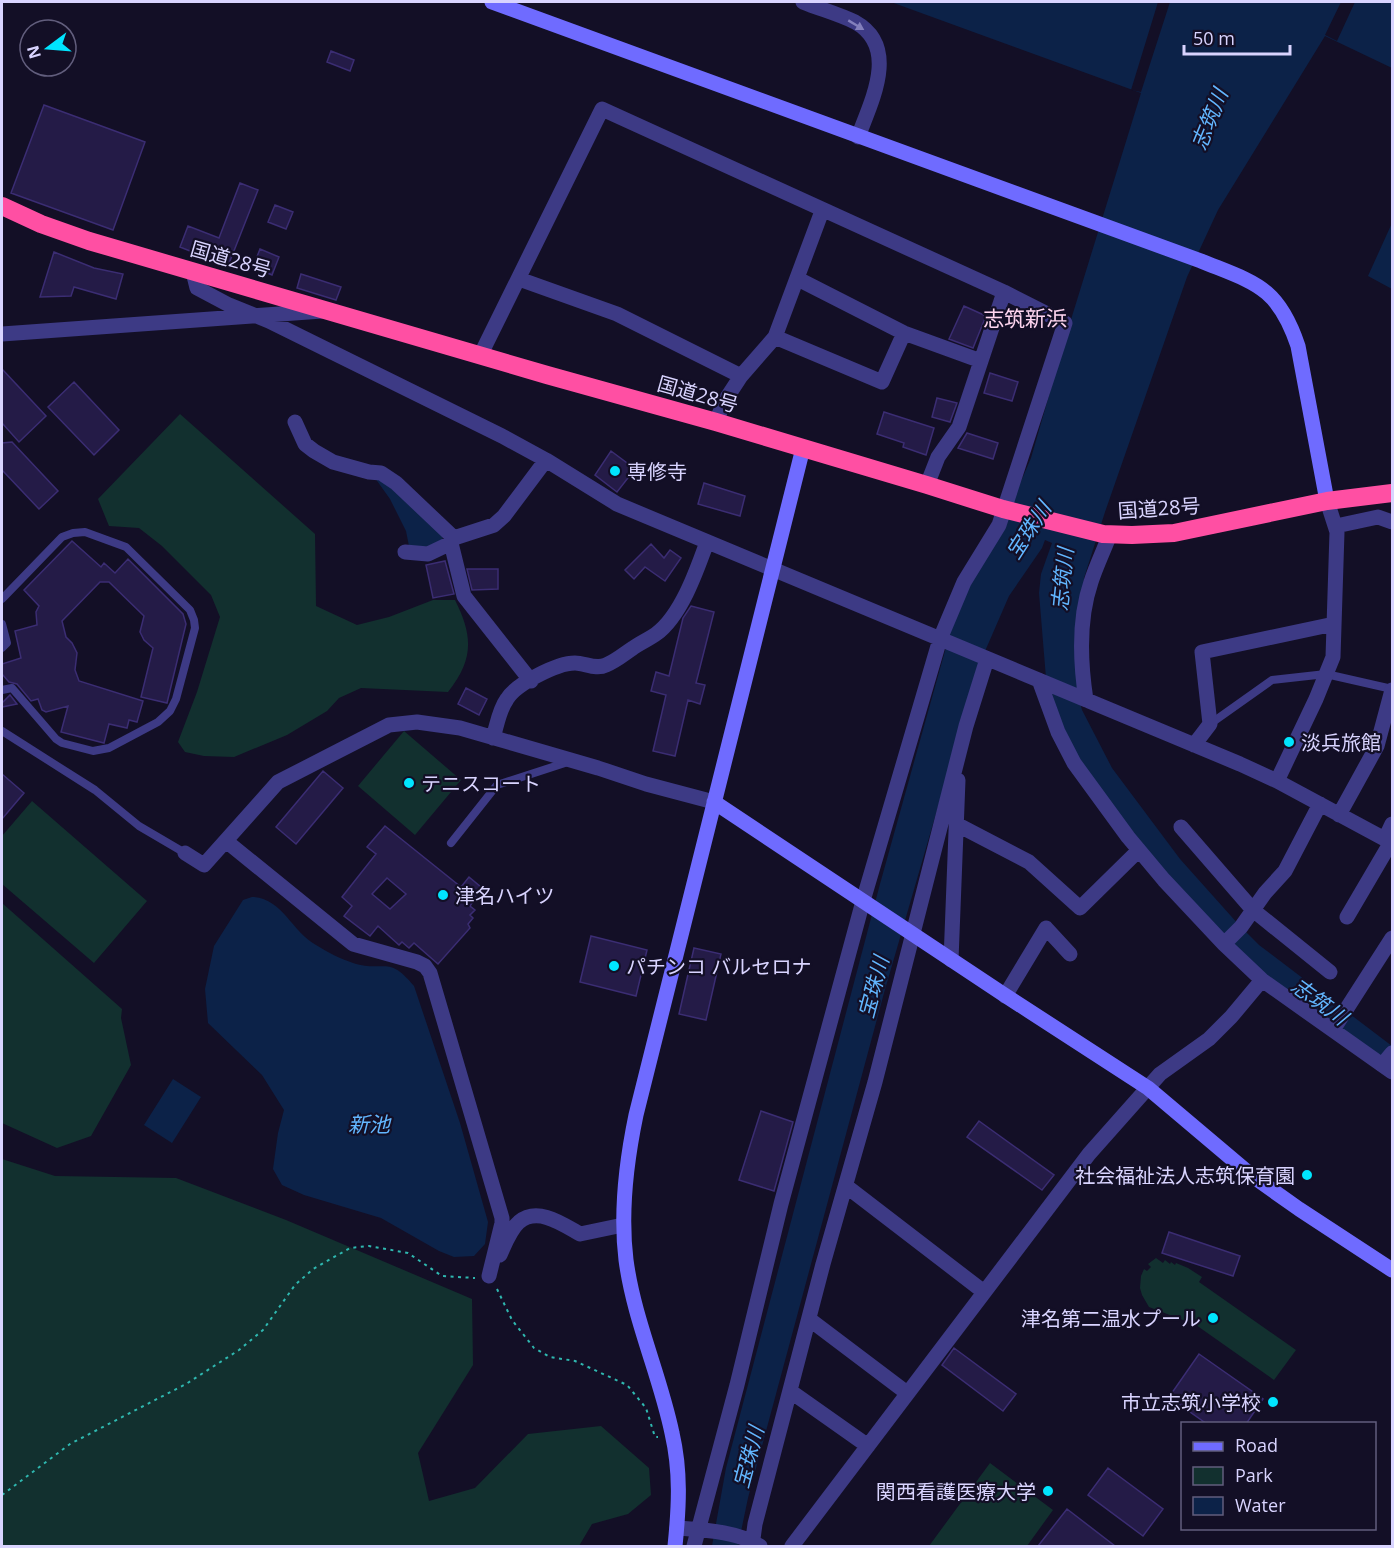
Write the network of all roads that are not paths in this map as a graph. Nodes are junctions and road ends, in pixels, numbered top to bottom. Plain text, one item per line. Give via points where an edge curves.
1 (492, 2) edge
2 (803, 2) edge
3 (858, 137) junction
4 (2, 206) edge
5 (822, 211) junction
6 (193, 272) junction
7 (519, 279) junction
8 (798, 279) junction
9 (1004, 292) junction
10 (326, 311) junction
11 (258, 316) junction
12 (904, 333) junction
13 (2, 334) edge
14 (775, 337) junction
15 (480, 356) junction
16 (981, 361) junction
17 (741, 376) junction
18 (294, 422) dead end
19 (716, 422) junction
20 (803, 448) junction
21 (546, 460) junction
22 (927, 484) junction
23 (1392, 493) edge
24 (1327, 501) junction
25 (1005, 510) junction
26 (1392, 522) edge
27 (1336, 526) junction
28 (1107, 534) junction
29 (453, 541) junction
30 (707, 542) junction
31 (405, 552) dead end
32 (772, 567) junction
33 (2, 599) edge
34 (2, 624) edge
35 (1334, 624) junction
36 (942, 640) junction
37 (2, 648) edge
38 (987, 659) junction
39 (1326, 674) junction
40 (531, 681) junction
41 (1041, 681) junction
42 (2, 690) edge
43 (1392, 690) edge
44 (1084, 699) junction
45 (1210, 724) junction
46 (2, 731) edge
47 (493, 738) junction
48 (1194, 745) junction
49 (573, 761) junction
50 (953, 777) junction
51 (1277, 781) junction
52 (714, 802) junction
53 (1320, 804) junction
54 (1339, 815) junction
55 (1392, 824) edge
56 (958, 825) junction
57 (1181, 827) dead end
58 (226, 841) junction
59 (1390, 841) edge
60 (451, 843) dead end
61 (1139, 850) junction
62 (185, 853) joint
63 (864, 902) junction
64 (1253, 910) junction
65 (1347, 917) dead end
66 (909, 931) junction
67 (1392, 938) edge
68 (1224, 944) junction
69 (1070, 954) dead end
70 (951, 960) junction
71 (1330, 972) dead end
72 (1262, 980) junction
73 (1005, 996) junction
74 (1333, 1030) junction
75 (1392, 1053) edge
76 (1387, 1069) edge
77 (1148, 1088) junction
78 (846, 1186) junction
79 (623, 1225) junction
80 (1392, 1270) edge
81 (984, 1292) junction
82 (809, 1319) junction
83 (790, 1390) junction
84 (907, 1393) junction
85 (868, 1446) junction
86 (677, 1528) junction
87 (701, 1530) junction
88 (754, 1543) edge
89 (675, 1546) edge
90 (694, 1546) edge
91 (792, 1546) edge

1 - 3 street
2 -> 3 street via 854,21 875,42 879,78
3 - 24 street via 1201,261 1251,281 1274,298 1287,317 1298,346
4 - 6 highway, 国道28号 via 72,236
5 - 7 street via 602,109
5 - 8 street
5 - 9 street
6 - 10 highway, 国道28号
6 - 11 street via 196,288
7 - 15 street
7 - 17 street via 617,314
8 - 12 street
8 - 14 street
9 - 16 street
9 - 25 street via 1065,323
10 - 11 street
10 - 15 highway, 国道28号
11 - 13 street
11 - 21 street
12 - 14 street via 882,382
12 - 16 street
14 - 17 street
15 - 19 highway, 国道28号
16 - 22 street via 959,427 938,457
17 - 19 street
18 - 29 street via 305,444 314,451 333,462 381,473 396,483
19 - 20 highway, 国道28号
20 - 22 highway, 国道28号
20 - 32 street
21 - 29 street via 494,525
21 - 30 street via 617,504
22 - 25 highway, 国道28号
23 - 24 highway, 国道28号
24 - 27 street
24 - 28 highway, 国道28号 via 1174,533
25 - 28 highway, 国道28号
25 - 36 street via 964,582
26 - 27 street via 1378,517
27 - 35 street
28 - 44 street via 1083,620
29 - 31 street via 428,554
29 - 40 street via 464,596
30 - 32 street
30 - 40 street via 690,589 657,633 602,667 566,664
32 - 36 street
32 - 52 street
33 - 42 lane via 62,537 85,532 126,547 190,610 195,624 170,711 158,722 104,750 93,751 59,741 12,688
34 - 37 lane via 7,643
35 - 39 street via 1332,657
35 - 45 street via 1202,652
36 - 38 street
36 - 63 street
38 - 41 street
38 - 50 street
39 - 43 lane
39 - 45 lane via 1272,680
39 - 51 street
40 - 47 street via 508,697
41 - 44 street
41 - 61 street via 1058,732 1074,763
43 - 54 street via 1377,746
44 - 48 street
45 - 48 street
46 - 62 lane via 95,790 139,826
47 - 49 street
47 - 58 street via 417,722 389,725 278,782
48 - 51 street
49 - 52 street
49 - 60 lane via 497,784
50 - 56 street via 959,781
50 - 66 street
51 - 53 street
52 - 63 street
52 - 79 street via 636,1115 626,1170
53 - 54 street
53 - 64 street via 1285,871
54 - 59 street
55 - 59 street
56 - 61 street via 1029,862 1080,908
56 - 70 street
57 - 64 street
58 - 62 street via 204,865
58 - 79 street via 353,944 417,962 430,973 502,1223 489,1276 514,1228 526,1218 549,1217 580,1234
59 - 65 street
61 - 68 street
63 - 66 street
63 - 87 street via 781,1204
64 - 68 street
64 - 71 street
66 - 70 street
66 - 78 street
67 - 74 street
68 - 72 street
69 - 73 street via 1046,928
70 - 73 street
72 - 74 street
72 - 77 street via 1209,1039 1160,1074
73 - 77 street
74 - 76 street
75 - 76 street
77 - 80 street via 1251,1175
77 - 81 street via 1089,1154
78 - 81 street
78 - 82 street
79 - 86 street via 635,1305 673,1435 679,1484
81 - 84 street
82 - 83 street
82 - 84 street
83 - 85 street
83 - 88 street via 755,1524
84 - 85 street
85 - 91 street
86 - 87 street
86 - 89 street
87 - 88 street
87 - 90 street

